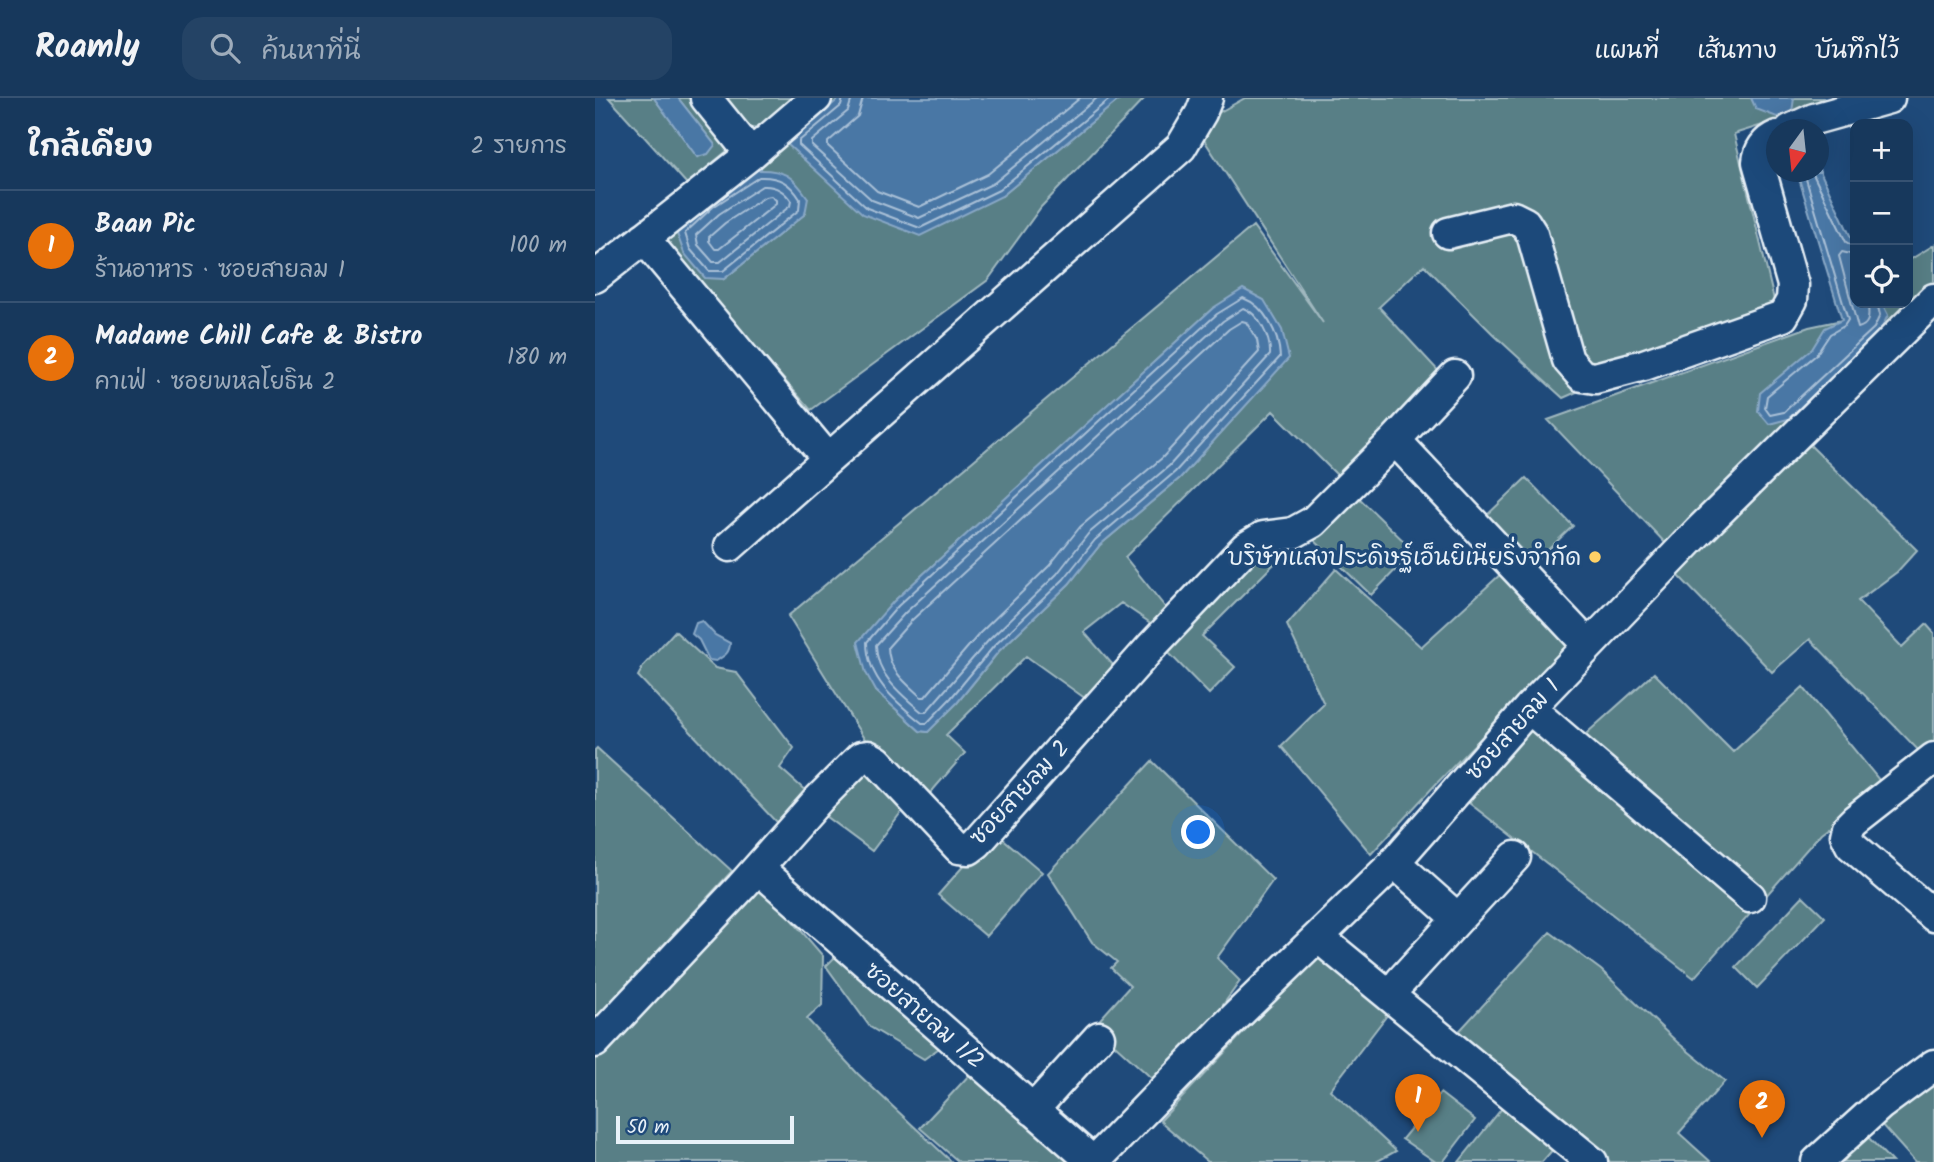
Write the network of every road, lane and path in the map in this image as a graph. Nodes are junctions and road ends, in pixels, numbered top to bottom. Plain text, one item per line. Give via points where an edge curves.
1 (706, 98) edge
2 (816, 98) edge
3 (1207, 98) edge
4 (1889, 98) edge
5 (1853, 103) edge
6 (1814, 119) edge
7 (1766, 144) edge
8 (751, 154) junction
9 (1448, 233) dead end
10 (643, 238) junction
11 (595, 277) edge
12 (1934, 299) edge
13 (1455, 376) dead end
14 (1395, 440) junction
15 (828, 459) junction
16 (730, 546) dead end
17 (1588, 645) junction
18 (1529, 708) junction
19 (1934, 758) edge
20 (1515, 857) dead end
21 (1394, 862) junction
22 (758, 868) junction
23 (1750, 897) dead end
24 (1934, 916) edge
25 (1457, 918) junction
26 (1318, 937) junction
27 (1401, 981) dead end
28 (1099, 1037) dead end
29 (595, 1042) edge
30 (1934, 1065) edge
31 (1034, 1110) junction
32 (1093, 1162) edge
33 (1592, 1162) edge
34 (1817, 1162) edge

1 - 8 street
2 - 8 street
3 - 15 street via 1181,147
4 - 5 street
5 - 6 street
7 - 9 street via 1758,162 1793,285 1793,300 1783,316 1644,365 1595,378 1582,376 1568,360 1525,223 1513,217
8 - 10 street
10 - 11 street
10 - 15 street
12 - 17 street, ซอยสายลม 1
13 - 14 street, ซอยสายลม 2
14 - 17 street
14 - 22 street, ซอยสายลม 2 via 1303,529 1263,537 1245,548 977,844 959,848 868,756 861,757 819,799
15 - 16 street
17 - 18 street, ซอยสายลม 1
18 - 21 street, ซอยสายลม 1
18 - 23 street
19 - 24 street via 1855,820 1846,835 1851,845
20 - 25 street
21 - 25 street
21 - 26 street, ซอยสายลม 1
22 - 29 street, ซอยสายลม 2
22 - 31 street, ซอยสายลม 1/2
25 - 27 street
26 - 32 street, ซอยสายลม 1
26 - 33 street
28 - 31 street
30 - 34 street via 1879,1105
31 - 32 street, ซอยสายลม 1/2

